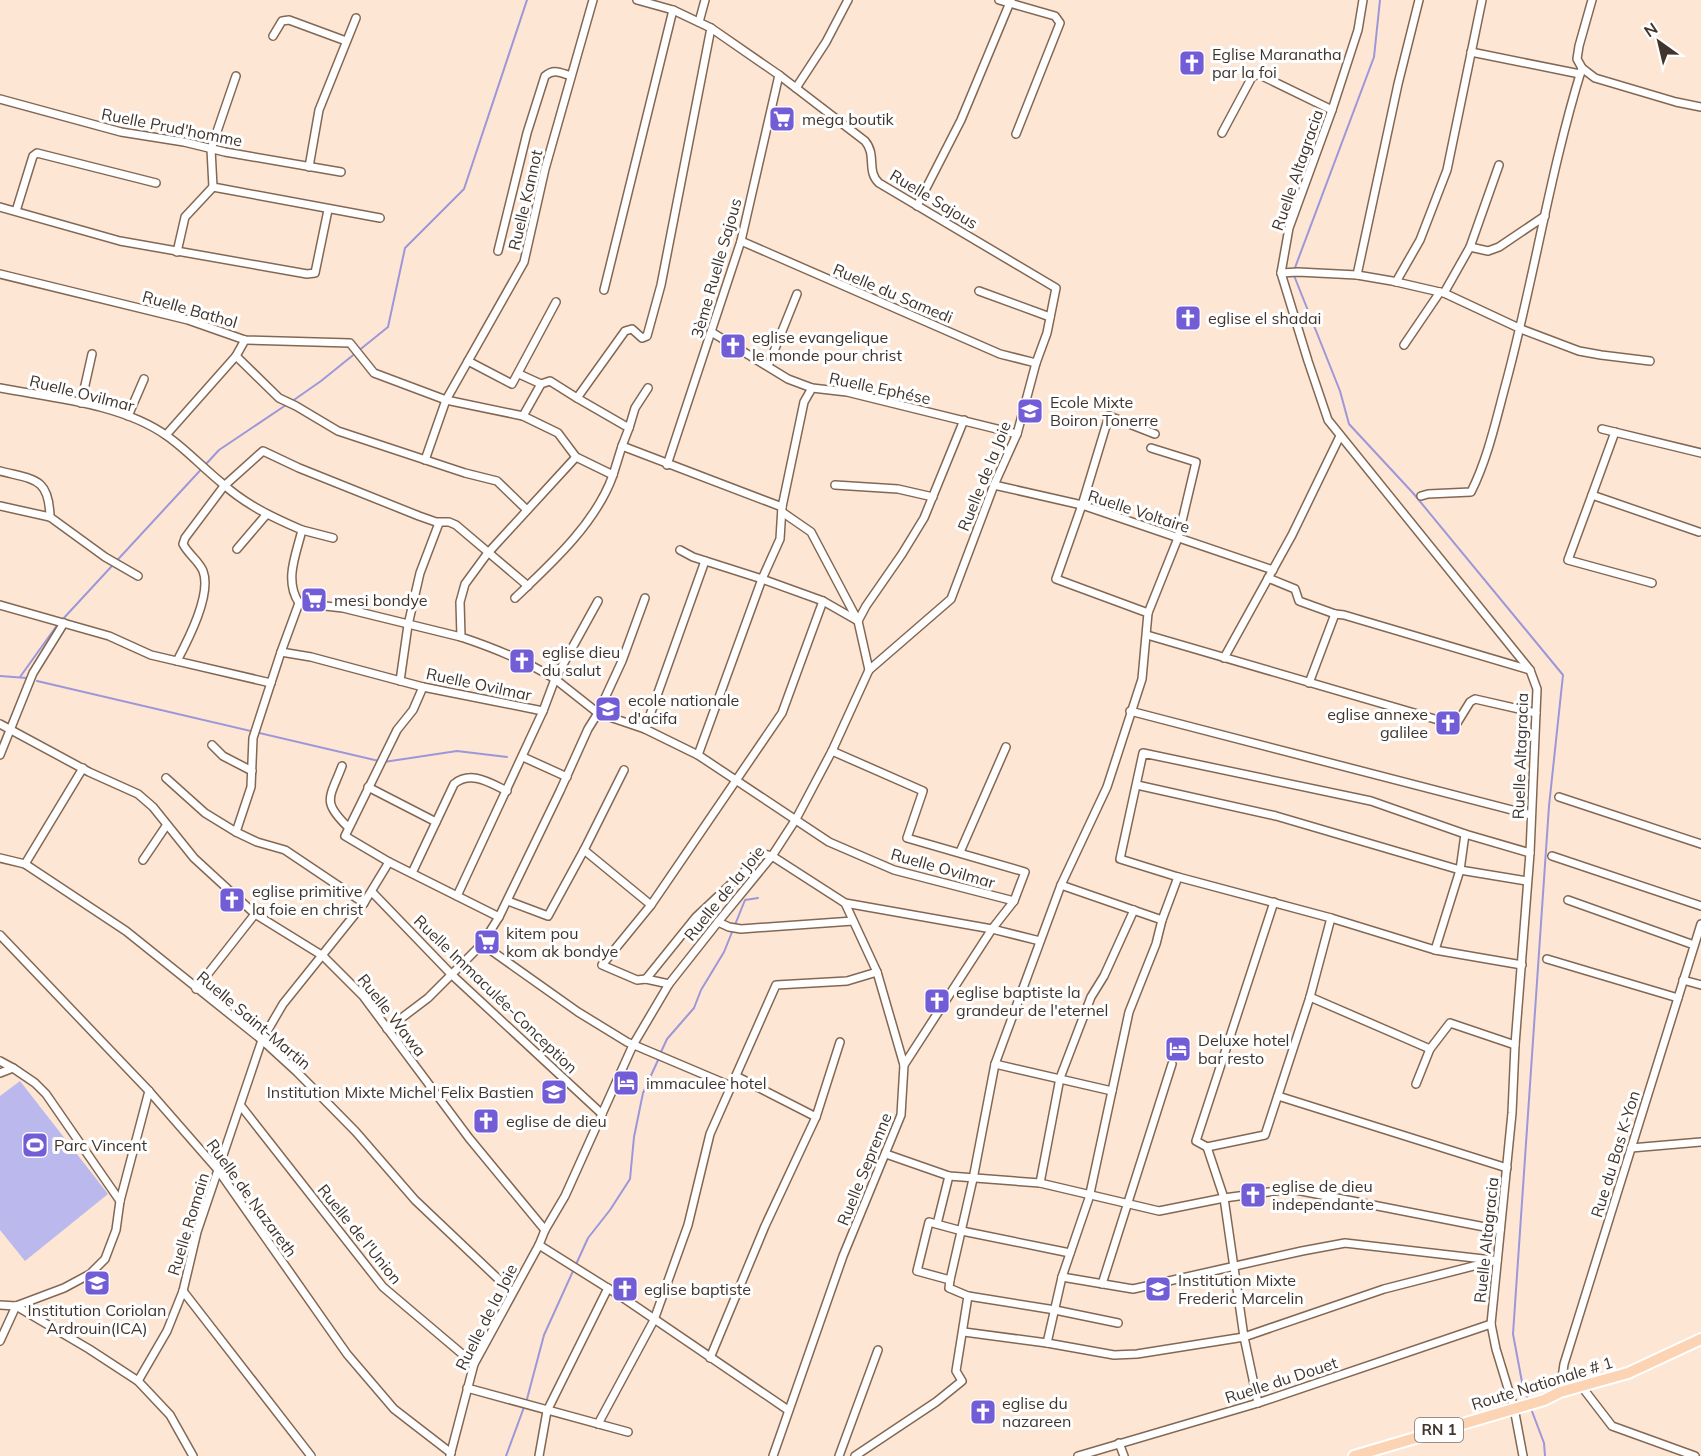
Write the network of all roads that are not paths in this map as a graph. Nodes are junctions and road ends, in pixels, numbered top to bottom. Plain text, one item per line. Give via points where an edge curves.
1 (593, 0) edge
2 (637, 0) edge
3 (705, 0) edge
4 (848, 0) edge
5 (999, 0) edge
6 (1363, 0) edge
7 (1419, 0) edge
8 (1482, 0) edge
9 (1592, 0) edge
10 (646, 2) edge
11 (1011, 2) edge
12 (673, 10) junction
13 (356, 18) dead end
14 (699, 22) junction
15 (711, 28) junction
16 (273, 36) dead end
17 (346, 41) junction
18 (1471, 52) junction
19 (1581, 71) junction
20 (779, 75) junction
21 (236, 76) dead end
22 (572, 76) junction
23 (795, 88) junction
24 (0, 99) edge
25 (1701, 107) edge
26 (1332, 110) junction
27 (1222, 133) dead end
28 (1016, 134) dead end
29 (212, 148) junction
30 (1499, 165) dead end
31 (309, 167) junction
32 (341, 172) dead end
33 (156, 183) dead end
34 (213, 187) junction
35 (917, 206) junction
36 (0, 207) edge
37 (328, 210) junction
38 (16, 211) junction
39 (1545, 216) junction
40 (380, 218) dead end
41 (741, 242) junction
42 (1470, 248) junction
43 (498, 251) dead end
44 (177, 252) junction
45 (1281, 273) junction
46 (0, 274) edge
47 (1357, 275) junction
48 (1396, 282) junction
49 (604, 290) dead end
50 (980, 291) dead end
51 (1442, 293) junction
52 (797, 294) dead end
53 (556, 302) dead end
54 (1050, 317) junction
55 (1521, 328) junction
56 (712, 333) junction
57 (245, 340) junction
58 (1404, 345) dead end
59 (92, 354) dead end
60 (236, 356) junction
61 (1650, 360) dead end
62 (468, 361) junction
63 (1036, 363) junction
64 (768, 366) junction
65 (519, 374) junction
66 (144, 379) dead end
67 (541, 384) junction
68 (0, 388) edge
69 (648, 388) dead end
70 (812, 388) junction
71 (577, 398) junction
72 (446, 400) junction
73 (81, 403) junction
74 (128, 416) junction
75 (523, 416) junction
76 (964, 420) junction
77 (629, 428) junction
78 (1602, 429) dead end
79 (1615, 432) junction
80 (1017, 434) junction
81 (1155, 434) dead end
82 (166, 435) junction
83 (1340, 436) junction
84 (622, 447) junction
85 (1151, 448) dead end
86 (1701, 453) edge
87 (576, 457) junction
88 (425, 460) junction
89 (668, 465) junction
90 (0, 471) edge
91 (614, 475) junction
92 (835, 485) dead end
93 (994, 485) junction
94 (224, 486) junction
95 (1592, 495) junction
96 (933, 496) junction
97 (1420, 496) dead end
98 (1083, 505) junction
99 (0, 506) edge
100 (782, 509) junction
101 (527, 510) junction
102 (266, 514) junction
103 (50, 517) junction
104 (439, 523) junction
105 (302, 530) junction
106 (1699, 532) dead end
107 (333, 538) dead end
108 (1178, 538) junction
109 (237, 549) dead end
110 (680, 550) dead end
111 (487, 554) junction
112 (705, 561) junction
113 (1273, 570) junction
114 (138, 576) dead end
115 (1268, 578) junction
116 (762, 579) junction
117 (1652, 583) dead end
118 (528, 586) junction
119 (515, 598) dead end
120 (645, 598) dead end
121 (598, 601) dead end
122 (823, 601) junction
123 (299, 603) junction
124 (0, 604) edge
125 (1148, 613) junction
126 (1335, 614) junction
127 (858, 621) junction
128 (61, 622) junction
129 (408, 625) junction
130 (1147, 635) junction
131 (461, 637) junction
132 (282, 652) junction
133 (1224, 658) junction
134 (177, 661) junction
135 (869, 670) junction
136 (1530, 670) junction
137 (555, 679) junction
138 (400, 681) junction
139 (1309, 682) junction
140 (271, 684) junction
141 (423, 687) junction
142 (543, 711) junction
143 (1131, 711) junction
144 (598, 713) junction
145 (1536, 713) junction
146 (0, 724) edge
147 (12, 729) junction
148 (645, 729) junction
149 (212, 745) dead end
150 (1006, 747) dead end
151 (832, 752) junction
152 (0, 755) edge
153 (698, 755) junction
154 (523, 758) junction
155 (342, 766) dead end
156 (83, 768) junction
157 (624, 770) dead end
158 (252, 771) junction
159 (567, 777) junction
160 (166, 778) dead end
161 (736, 781) junction
162 (1137, 784) junction
163 (368, 787) junction
164 (507, 791) junction
165 (1559, 797) dead end
166 (1531, 815) junction
167 (796, 819) junction
168 (436, 822) junction
169 (166, 826) junction
170 (348, 827) junction
171 (236, 832) junction
172 (1464, 834) junction
173 (1701, 844) edge
174 (584, 850) junction
175 (960, 852) junction
176 (1530, 853) junction
177 (772, 856) junction
178 (1552, 856) dead end
179 (0, 858) edge
180 (143, 860) dead end
181 (389, 862) junction
182 (25, 864) junction
183 (1460, 870) junction
184 (412, 873) junction
185 (1178, 877) junction
186 (1527, 881) junction
187 (1061, 885) junction
188 (372, 892) junction
189 (457, 896) junction
190 (1568, 900) dead end
191 (507, 901) junction
192 (1014, 901) junction
193 (1274, 902) junction
194 (364, 903) junction
195 (845, 903) junction
196 (651, 905) junction
197 (1701, 906) edge
198 (1134, 910) junction
199 (255, 914) junction
200 (499, 917) junction
201 (1331, 918) junction
202 (1162, 920) junction
203 (853, 921) junction
204 (718, 922) junction
205 (1701, 924) edge
206 (992, 929) junction
207 (0, 935) edge
208 (1040, 941) junction
209 (482, 944) junction
210 (1694, 945) junction
211 (1435, 950) junction
212 (323, 956) junction
213 (1547, 959) dead end
214 (1522, 965) junction
215 (877, 972) junction
216 (452, 974) junction
217 (646, 979) junction
218 (1683, 980) junction
219 (669, 984) junction
220 (1701, 985) edge
221 (196, 989) junction
222 (1310, 998) junction
223 (1678, 998) junction
224 (387, 1029) junction
225 (262, 1040) junction
226 (840, 1042) dead end
227 (633, 1045) junction
228 (1515, 1045) junction
229 (1430, 1049) junction
230 (0, 1061) edge
231 (995, 1064) junction
232 (1172, 1064) dead end
233 (904, 1065) junction
234 (13, 1068) junction
235 (0, 1073) edge
236 (736, 1076) junction
237 (1060, 1078) junction
238 (1416, 1084) dead end
239 (731, 1086) junction
240 (149, 1091) junction
241 (1112, 1091) junction
242 (1278, 1096) junction
243 (241, 1106) junction
244 (602, 1114) junction
245 (816, 1117) junction
246 (1701, 1142) edge
247 (1207, 1147) junction
248 (1631, 1148) junction
249 (885, 1154) junction
250 (1507, 1168) junction
251 (218, 1170) junction
252 (949, 1176) junction
253 (973, 1179) junction
254 (1040, 1183) junction
255 (1089, 1193) junction
256 (1224, 1198) junction
257 (120, 1201) junction
258 (1126, 1203) junction
259 (937, 1224) junction
260 (545, 1230) junction
261 (1500, 1230) junction
262 (962, 1232) junction
263 (539, 1245) junction
264 (1070, 1253) junction
265 (1497, 1260) junction
266 (1232, 1268) junction
267 (1062, 1277) junction
268 (950, 1280) junction
269 (1102, 1284) junction
270 (608, 1288) junction
271 (183, 1291) junction
272 (512, 1292) junction
273 (968, 1296) junction
274 (0, 1305) edge
275 (16, 1306) junction
276 (1055, 1310) junction
277 (654, 1320) junction
278 (1118, 1323) dead end
279 (1491, 1323) junction
280 (963, 1332) junction
281 (1244, 1337) junction
282 (1701, 1339) edge
283 (0, 1341) edge
284 (1047, 1343) junction
285 (878, 1350) dead end
286 (710, 1358) junction
287 (474, 1364) junction
288 (138, 1381) junction
289 (1582, 1387) junction
290 (467, 1388) junction
291 (1560, 1392) junction
292 (1258, 1403) junction
293 (1519, 1406) junction
294 (788, 1410) junction
295 (547, 1411) junction
296 (598, 1424) junction
297 (628, 1432) dead end
298 (1119, 1443) junction
299 (1386, 1451) edge
300 (450, 1455) edge
301 (194, 1456) edge
302 (311, 1456) edge
303 (539, 1456) edge
304 (773, 1456) edge
305 (839, 1456) edge
306 (855, 1456) edge
307 (1077, 1456) edge
308 (1124, 1456) edge
309 (1354, 1456) edge
310 (1523, 1456) edge
311 (1695, 1456) edge

1 - 22 street, Ruelle Kannot
2 - 10 street, Ruelle Sajous
3 - 14 street
4 - 23 street
5 - 11 street
6 - 26 street, Ruelle Altagracia via 1358,30
7 - 47 street
8 - 18 street
9 - 19 street via 1579,46 1577,59
10 - 12 street, Ruelle Sajous
11 - 28 street via 1055,16 1060,22
11 - 35 street via 961,120
12 - 14 street, Ruelle Sajous
12 - 49 street
13 - 17 street
14 - 15 street, Ruelle Sajous
15 - 20 street, Ruelle Sajous
15 - 71 street via 661,285 647,336 642,338 632,329 626,331
16 - 17 street via 282,21 289,20
17 - 31 street via 319,110
18 - 19 street
18 - 48 street via 1447,170 1420,240
19 - 25 street
19 - 39 street
20 - 23 street, Ruelle Sajous
20 - 41 street, 3ème Ruelle Sajous
21 - 29 street
22 - 43 street via 554,71 545,76
22 - 62 street, Ruelle Kannot via 524,262
23 - 35 street, Ruelle Sajous via 865,141 872,151 874,179
24 - 29 street, Ruelle Prud'homme via 121,132
26 - 27 street via 1258,74 1252,76
26 - 45 street, Ruelle Altagracia via 1289,228
29 - 31 street, Ruelle Prud'homme
29 - 34 street
30 - 42 street
31 - 32 street, Ruelle Prud'homme
33 - 38 street via 37,153
34 - 37 street
34 - 44 street via 185,217
35 - 54 street, Ruelle Sajous via 1056,288
36 - 38 street
37 - 40 street
37 - 44 street via 315,273
38 - 44 street via 120,241
39 - 42 street via 1499,247 1488,251
39 - 55 street
41 - 56 street, 3ème Ruelle Sajous
41 - 63 street, Ruelle du Samedi via 989,349
42 - 51 street
45 - 47 street
45 - 83 street, Ruelle Altagracia via 1325,413
46 - 57 street, Ruelle Bathol via 188,320
47 - 48 street
48 - 51 street
50 - 54 street
51 - 55 street
51 - 58 street
52 - 64 street
53 - 65 street
54 - 63 street, Ruelle Sajous
55 - 61 street via 1579,351
55 - 97 street via 1483,468 1472,492
56 - 64 street, Ruelle Ephése
56 - 89 street, 3ème Ruelle Sajous
57 - 60 street
57 - 72 street, Ruelle Bathol via 350,343 374,373
59 - 73 street
60 - 82 street
60 - 88 street via 279,398 338,431
62 - 65 street via 513,384
62 - 72 street, Ruelle Kannot
63 - 80 street, Ruelle de la Joie
64 - 70 street, Ruelle Ephése
65 - 67 street
66 - 74 street
67 - 71 street via 550,381
67 - 75 street
68 - 73 street, Ruelle Ovilmar
69 - 77 street via 635,408
70 - 76 street, Ruelle Ephése via 847,392
70 - 100 street via 804,402
71 - 77 street
72 - 75 street, Ruelle Bathol
72 - 88 street, Ruelle Kannot
73 - 74 street, Ruelle Ovilmar
74 - 82 street, Ruelle Ovilmar
75 - 87 street, Ruelle Bathol via 558,434
76 - 80 street, Ruelle Ephése
76 - 96 street
77 - 84 street
78 - 79 street
79 - 86 street
79 - 95 street
80 - 93 street, Ruelle de la Joie
81 - 98 street via 1109,416
82 - 94 street, Ruelle Ovilmar
83 - 113 street
83 - 136 street, Ruelle Altagracia
84 - 89 street
84 - 91 street
85 - 108 street via 1196,462
87 - 91 street
87 - 101 street
88 - 101 street via 497,481
89 - 100 street
90 - 103 street via 42,486 50,500
91 - 118 street via 601,504 554,562
92 - 96 street via 898,489
93 - 98 street, Ruelle Voltaire
93 - 135 street, Ruelle de la Joie via 951,599
94 - 102 street, Ruelle Ovilmar
94 - 104 street via 265,451
94 - 134 street via 184,538 183,544 205,577 195,626
95 - 106 street
95 - 117 street via 1568,560
96 - 127 street via 924,518
98 - 108 street, Ruelle Voltaire
98 - 125 street via 1056,579
99 - 103 street
100 - 116 street via 780,538
100 - 127 street via 811,532
101 - 111 street
102 - 105 street, Ruelle Ovilmar
102 - 109 street
103 - 114 street
104 - 111 street via 456,525
104 - 129 street via 420,573
105 - 107 street, Ruelle Ovilmar
105 - 123 street via 290,579
108 - 113 street, Ruelle Voltaire
108 - 125 street
110 - 112 street
111 - 118 street
111 - 131 street via 465,584 460,602
112 - 116 street
112 - 148 street
113 - 115 street
115 - 126 street via 1295,589 1299,601
115 - 133 street
116 - 122 street
116 - 153 street
118 - 119 street
120 - 144 street
121 - 137 street
122 - 127 street
122 - 161 street via 782,712
123 - 129 street via 343,608
123 - 132 street
124 - 128 street
125 - 130 street
126 - 136 street
126 - 139 street
127 - 135 street
128 - 134 street
128 - 147 street via 33,673
129 - 131 street
129 - 138 street
130 - 133 street
130 - 143 street via 1142,679
131 - 137 street via 505,652
132 - 138 street, Ruelle Ovilmar
132 - 140 street
133 - 139 street
134 - 140 street
135 - 151 street, Ruelle de la Joie
136 - 145 street, Ruelle Altagracia via 1537,689
137 - 142 street, Ruelle Ovilmar
137 - 144 street, Ruelle Ovilmar
138 - 141 street, Ruelle Ovilmar
139 - 145 street via 1452,724 1457,723 1475,699
140 - 158 street via 253,738
141 - 142 street, Ruelle Ovilmar
141 - 163 street
142 - 154 street
143 - 166 street
143 - 187 street via 1107,787
144 - 148 street, Ruelle Ovilmar
144 - 159 street
145 - 166 street, Ruelle Altagracia
146 - 147 street, Ruelle Wawa
147 - 152 street
147 - 156 street, Ruelle Wawa
148 - 153 street, Ruelle Ovilmar
149 - 158 street
150 - 175 street
151 - 167 street, Ruelle de la Joie
151 - 175 street via 922,791 907,838
153 - 161 street, Ruelle Ovilmar
154 - 159 street
154 - 164 street
155 - 170 street via 330,804
156 - 169 street, Ruelle Wawa via 138,794
156 - 182 street
157 - 174 street
158 - 171 street via 251,787
159 - 191 street
160 - 171 street via 205,813
161 - 167 street, Ruelle Ovilmar
161 - 196 street
162 - 172 street via 1143,753 1371,801
162 - 183 street via 1276,816
162 - 185 street via 1120,860
163 - 168 street
163 - 170 street
164 - 168 street via 482,779 465,777 453,783
164 - 189 street
165 - 173 street
166 - 176 street, Ruelle Altagracia
167 - 177 street, Ruelle de la Joie
167 - 192 street, Ruelle Ovilmar via 829,842 894,870
168 - 184 street
169 - 180 street
169 - 199 street, Ruelle Wawa
170 - 181 street via 348,838
171 - 194 street via 285,850
172 - 176 street
172 - 183 street
174 - 191 street via 548,916
174 - 196 street
175 - 192 street via 1025,872
176 - 186 street, Ruelle Altagracia
177 - 195 street
177 - 204 street, Ruelle de la Joie
177 - 217 street via 763,854 696,916
178 - 197 street
179 - 182 street, Ruelle Saint-Martin
181 - 184 street
181 - 188 street, Ruelle Romain
182 - 221 street, Ruelle Saint-Martin via 126,931
183 - 186 street
183 - 211 street
184 - 189 street
185 - 193 street
185 - 202 street
186 - 214 street, Ruelle Altagracia
187 - 198 street
187 - 208 street
188 - 194 street, Ruelle Romain
188 - 216 street, Ruelle Immaculée-Conception
189 - 200 street
190 - 210 street
191 - 200 street
192 - 206 street
193 - 201 street
193 - 247 street via 1196,1141
194 - 212 street, Ruelle Romain
195 - 203 street, Ruelle Seprenne
195 - 206 street
196 - 217 street via 602,965 637,980
198 - 202 street
198 - 237 street via 1091,997
199 - 212 street, Ruelle Wawa
199 - 221 street
200 - 209 street
201 - 211 street
201 - 222 street
202 - 241 street via 1129,1012
203 - 204 street via 741,929
203 - 215 street, Ruelle Seprenne
204 - 219 street, Ruelle de la Joie
205 - 210 street, Rue du Bas K-Yon
206 - 208 street
206 - 233 street
207 - 240 street, Ruelle de Nazareth
208 - 231 street
209 - 216 street
209 - 227 street via 578,1012
210 - 218 street, Rue du Bas K-Yon
211 - 214 street
212 - 224 street, Ruelle Wawa via 363,996
212 - 225 street, Ruelle Romain via 283,1004
213 - 223 street
214 - 228 street, Ruelle Altagracia
215 - 233 street, Ruelle Seprenne
215 - 236 street via 847,981 776,985
216 - 224 street
216 - 244 street, Ruelle Immaculée-Conception
217 - 219 street
218 - 220 street
218 - 223 street, Rue du Bas K-Yon
219 - 227 street, Ruelle de la Joie
221 - 225 street, Ruelle Saint-Martin
222 - 229 street
222 - 242 street
223 - 248 street, Rue du Bas K-Yon
224 - 260 street, Ruelle Wawa
225 - 243 street, Ruelle Romain
225 - 272 street, Ruelle Saint-Martin via 356,1132 415,1200
226 - 245 street
227 - 239 street
227 - 244 street, Ruelle de la Joie
228 - 229 street via 1450,1023
228 - 250 street, Ruelle Altagracia
229 - 238 street
230 - 234 street
231 - 237 street
231 - 253 street
232 - 258 street
233 - 249 street, Ruelle Seprenne via 901,1115
234 - 235 street
234 - 257 street via 46,1094
236 - 239 street
236 - 245 street
237 - 241 street
237 - 254 street
239 - 277 street via 710,1134 688,1225
240 - 251 street, Ruelle de Nazareth
240 - 257 street
241 - 255 street
242 - 247 street via 1265,1135
242 - 250 street
243 - 251 street, Ruelle Romain
243 - 287 street, Ruelle de l'Union via 383,1287
244 - 260 street, Ruelle de la Joie
245 - 286 street
246 - 248 street
247 - 256 street
248 - 291 street, Rue du Bas K-Yon via 1564,1364
249 - 252 street
249 - 294 street, Ruelle Seprenne via 843,1256
250 - 261 street, Ruelle Altagracia
251 - 271 street, Ruelle Romain
251 - 300 street, Ruelle de Nazareth via 347,1354 394,1409
252 - 253 street
252 - 259 street
253 - 254 street
253 - 262 street
254 - 255 street
255 - 258 street
255 - 264 street
256 - 258 street via 1158,1211
256 - 261 street via 1292,1189
256 - 266 street
257 - 275 street via 116,1230 105,1259 90,1274 64,1288
258 - 269 street
259 - 262 street
259 - 268 street via 929,1222 917,1271
260 - 263 street, Ruelle de la Joie
261 - 265 street, Ruelle Altagracia
262 - 264 street
262 - 268 street
263 - 270 street
263 - 272 street, Ruelle de la Joie
264 - 267 street
265 - 266 street via 1346,1243
265 - 279 street, Ruelle Altagracia
265 - 281 street via 1384,1289
266 - 269 street via 1133,1289
266 - 281 street
267 - 269 street
267 - 276 street
268 - 273 street via 949,1288
270 - 277 street
270 - 295 street
271 - 288 street, Ruelle Romain via 167,1331
271 - 302 street
272 - 287 street, Ruelle de la Joie
273 - 276 street
273 - 280 street
274 - 275 street
275 - 283 street
275 - 288 street
276 - 278 street
276 - 284 street
277 - 286 street
277 - 296 street
279 - 292 street, Ruelle du Douet
279 - 293 street, Ruelle Altagracia via 1496,1349
280 - 284 street
280 - 306 street via 956,1371 962,1381
281 - 284 street via 1114,1355
281 - 292 street
282 - 289 main road, Route Nationale # 1 / RN 1 via 1628,1373
285 - 305 street
286 - 294 street
287 - 290 street, Ruelle de la Joie
288 - 301 street via 170,1415
289 - 291 main road, Route Nationale # 1 / RN 1
289 - 311 street via 1612,1426
290 - 295 street
290 - 300 street, Ruelle de la Joie
291 - 293 main road, Route Nationale # 1 / RN 1
292 - 298 street, Ruelle du Douet
293 - 299 main road, Route Nationale # 1 / RN 1
293 - 310 street, Ruelle Altagracia
294 - 304 street, Ruelle Seprenne
295 - 296 street
295 - 303 street
296 - 297 street
298 - 307 street, Ruelle du Douet
298 - 308 street
299 - 309 main road, Route Nationale # 1 / RN 1

